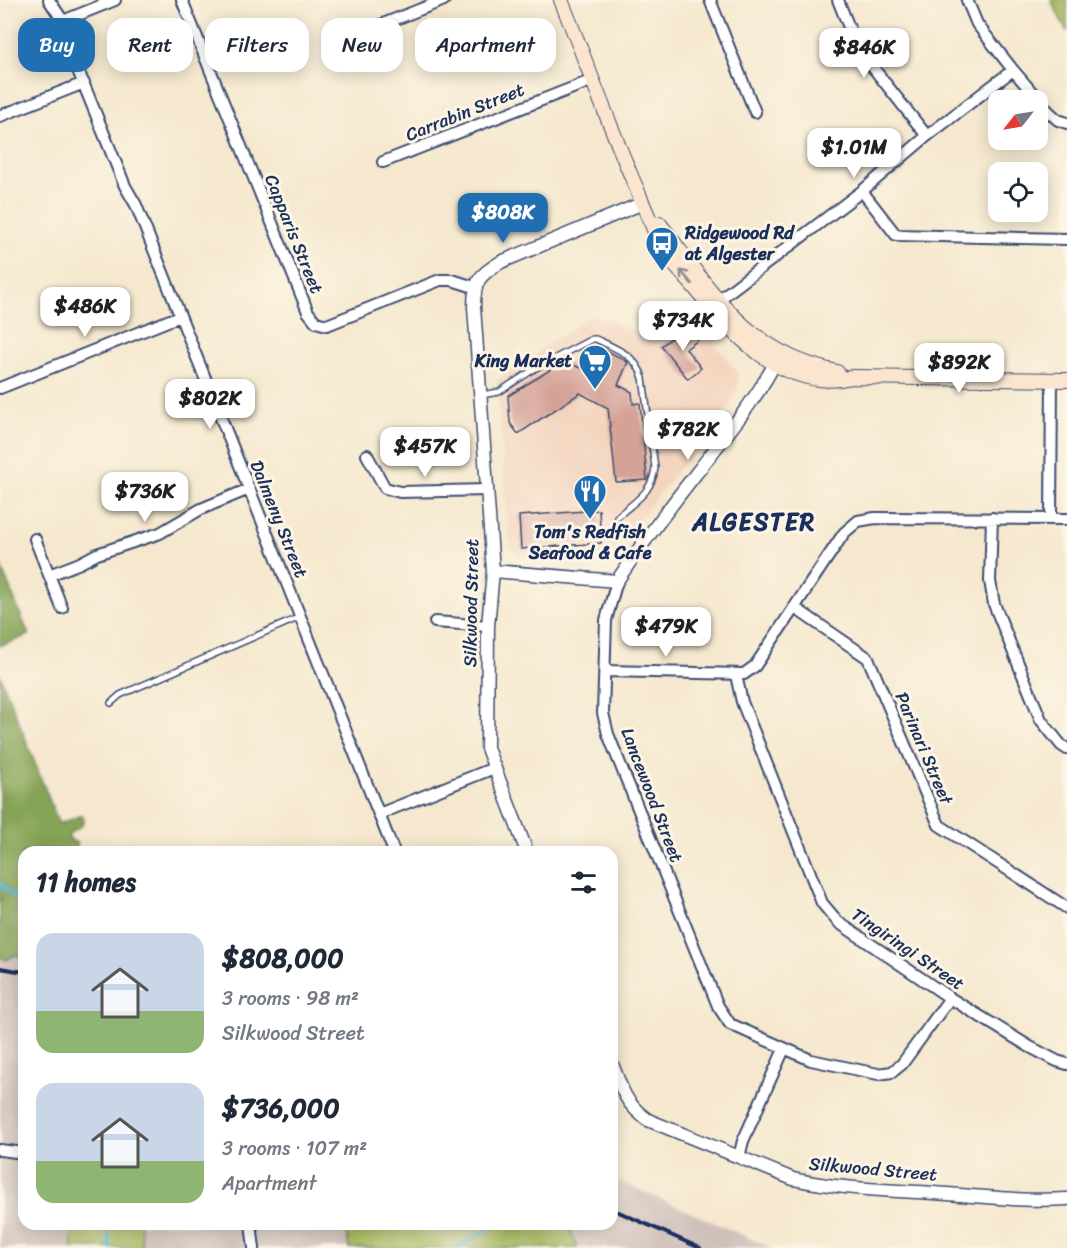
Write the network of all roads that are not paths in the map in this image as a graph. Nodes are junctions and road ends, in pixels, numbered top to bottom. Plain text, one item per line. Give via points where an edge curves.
1 (49, 0) edge
2 (115, 0) edge
3 (182, 0) edge
4 (444, 0) edge
5 (561, 0) edge
6 (710, 0) edge
7 (838, 0) edge
8 (967, 0) edge
9 (61, 18) edge
10 (70, 18) edge
11 (398, 18) edge
12 (1013, 70) junction
13 (79, 72) edge
14 (593, 80) junction
15 (84, 83) junction
16 (755, 112) dead end
17 (0, 116) edge
18 (1067, 123) edge
19 (927, 136) junction
20 (383, 162) dead end
21 (861, 191) junction
22 (643, 203) junction
23 (1067, 239) edge
24 (474, 287) junction
25 (714, 303) junction
26 (180, 316) junction
27 (778, 358) junction
28 (1052, 380) junction
29 (1067, 380) edge
30 (0, 388) edge
31 (480, 395) junction
32 (367, 455) dead end
33 (249, 489) junction
34 (487, 490) junction
35 (617, 517) dead end
36 (992, 518) junction
37 (1051, 519) junction
38 (1067, 519) edge
39 (35, 539) dead end
40 (493, 571) junction
41 (49, 575) junction
42 (617, 581) junction
43 (62, 608) dead end
44 (795, 608) junction
45 (300, 617) junction
46 (435, 622) dead end
47 (488, 626) junction
48 (605, 671) junction
49 (731, 675) junction
50 (111, 703) dead end
51 (1067, 749) edge
52 (494, 768) junction
53 (379, 814) junction
54 (392, 846) edge
55 (525, 846) edge
56 (1067, 908) edge
57 (950, 998) junction
58 (784, 1049) junction
59 (1067, 1064) edge
60 (618, 1080) edge
61 (0, 1150) edge
62 (18, 1152) edge
63 (739, 1157) junction
64 (1067, 1199) edge
65 (252, 1230) edge
66 (254, 1248) edge

1 - 9 street, Dalmeny Street
2 - 10 street
3 - 24 street, Capparis Street via 308,312 316,322 327,325 440,280
4 - 11 street
5 - 14 main road
6 - 16 street
7 - 19 street via 863,55
8 - 12 street via 977,24
12 - 18 street via 1049,112
12 - 19 street
13 - 15 street, Dalmeny Street
14 - 20 street, Carrabin Street
14 - 22 main road
15 - 17 street
15 - 26 street, Dalmeny Street
19 - 21 street
21 - 23 street via 896,235
21 - 25 street
22 - 24 street via 501,262 484,272
22 - 25 main road via 671,260
24 - 31 street, Silkwood Street
25 - 27 main road via 746,345
26 - 30 street
26 - 33 street, Dalmeny Street
27 - 28 main road via 790,370 840,380
27 - 42 street, Lancewood Street via 736,423
28 - 29 main road
28 - 37 street
31 - 34 street, Silkwood Street
31 - 35 lane via 499,392 592,339 633,358 643,378 655,468 649,488
32 - 34 street via 386,488 400,492
33 - 41 street via 201,509 160,533
33 - 45 street, Dalmeny Street
34 - 40 street, Silkwood Street
36 - 37 street
36 - 44 street via 858,521 844,533
36 - 51 street via 990,581 994,604 1041,720
37 - 38 street
39 - 41 street
40 - 42 street
40 - 47 street, Silkwood Street
41 - 43 street
42 - 48 street, Lancewood Street via 606,620
44 - 49 street via 755,666 744,674
44 - 56 street, Parinari Street via 868,658 939,825
45 - 50 lane via 120,695
45 - 53 street, Dalmeny Street
46 - 47 street
47 - 52 street, Silkwood Street via 487,748
48 - 49 street
48 - 58 street, Lancewood Street via 603,713 608,734 718,1006 730,1024
49 - 57 street, Tingiringi Street via 822,903 838,922
52 - 53 street
52 - 55 street, Silkwood Street
53 - 54 street, Dalmeny Street
57 - 58 street, Lancewood Street via 892,1072 878,1074 828,1065
57 - 59 street, Tingiringi Street via 1030,1047
58 - 63 street
60 - 63 street, Silkwood Street via 633,1110 648,1120
61 - 62 street
63 - 64 street, Silkwood Street via 814,1184 1024,1200
65 - 66 street

